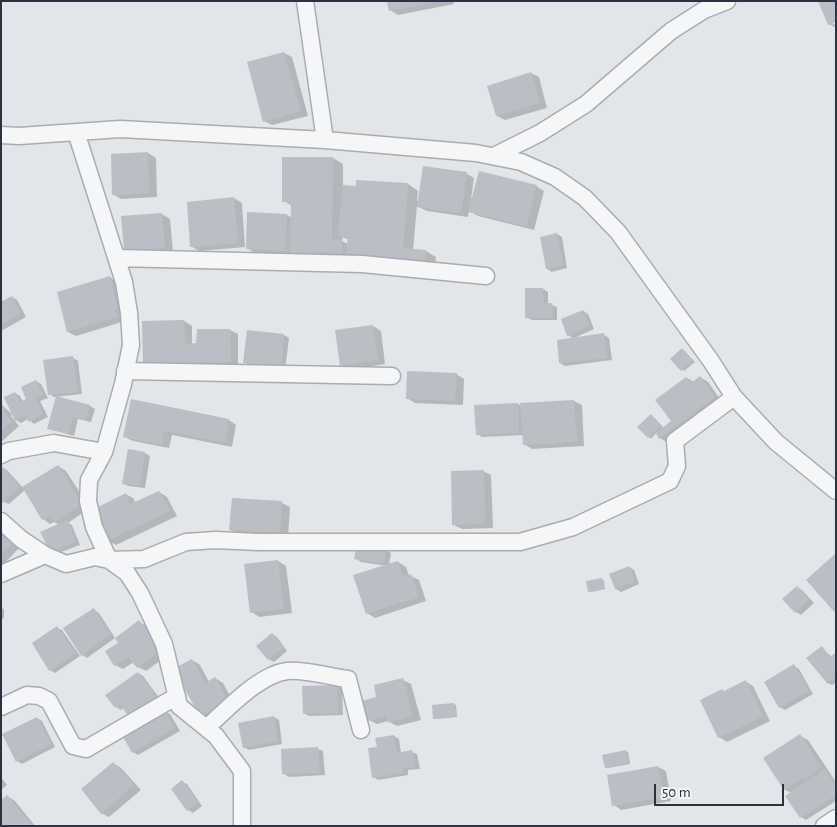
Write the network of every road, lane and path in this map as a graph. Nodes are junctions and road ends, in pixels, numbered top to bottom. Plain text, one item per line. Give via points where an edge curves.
1 (305, 1) edge
2 (727, 1) edge
3 (76, 132) junction
4 (1, 135) edge
5 (326, 140) junction
6 (494, 156) junction
7 (117, 258) junction
8 (486, 276) dead end
9 (125, 371) junction
10 (392, 376) dead end
11 (734, 397) junction
12 (104, 452) junction
13 (1, 455) edge
14 (836, 491) edge
15 (1, 521) edge
16 (45, 555) junction
17 (109, 560) junction
18 (1, 574) edge
19 (177, 696) junction
20 (1, 707) edge
21 (206, 728) junction
22 (361, 730) dead end
23 (836, 818) edge
24 (242, 826) edge
25 (824, 826) edge

1 - 5 street
2 - 6 street via 704,10 671,32 586,104 540,133
3 - 4 street
3 - 5 street via 120,129
3 - 7 street
5 - 6 street
6 - 11 street via 521,162 555,177 585,198 618,232
7 - 8 street via 362,264
7 - 9 street via 129,313 131,345
9 - 10 street
9 - 12 street
11 - 14 street via 776,442
11 - 17 street via 675,441 677,466 670,481 573,527 520,542 215,540 186,542 144,559
12 - 13 street via 54,443
12 - 17 street via 90,480 88,501 94,527
15 - 16 street
16 - 17 street via 66,564 95,557
16 - 18 street
17 - 19 street via 127,573 140,592 164,644
19 - 20 street via 86,749 73,746 49,702 39,696 27,695
19 - 21 street via 179,706
21 - 22 street via 257,685 270,676 288,671 348,679
21 - 24 street via 216,736 242,771
23 - 25 street

